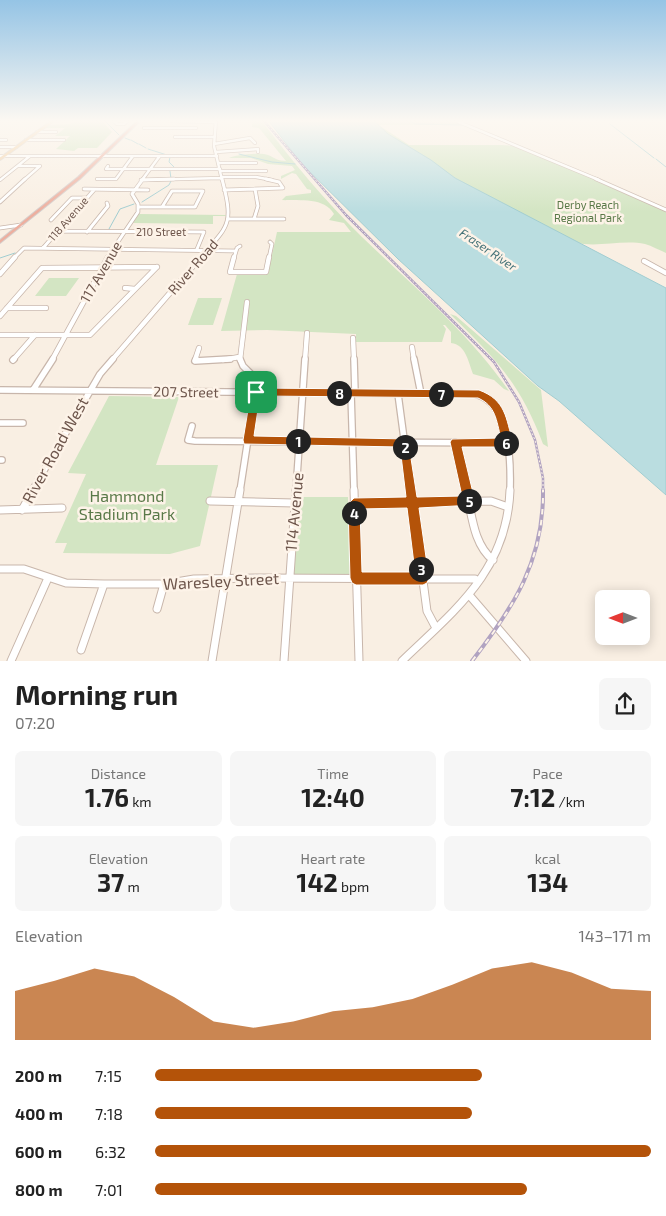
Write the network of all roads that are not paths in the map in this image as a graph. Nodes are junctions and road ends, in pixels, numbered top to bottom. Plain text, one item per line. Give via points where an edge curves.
1 (109, 151) edge
2 (215, 151) edge
3 (242, 151) edge
4 (532, 151) edge
5 (216, 154) junction
6 (30, 156) junction
7 (104, 156) junction
8 (133, 156) junction
9 (1, 157) edge
10 (158, 157) junction
11 (218, 163) junction
12 (256, 163) dead end
13 (18, 166) junction
14 (108, 166) dead end
15 (125, 169) junction
16 (149, 169) junction
17 (220, 170) junction
18 (266, 171) dead end
19 (221, 178) junction
20 (97, 179) dead end
21 (0, 180) edge
22 (141, 180) junction
23 (84, 189) dead end
24 (255, 189) junction
25 (94, 190) junction
26 (134, 190) junction
27 (148, 190) dead end
28 (224, 190) junction
29 (87, 198) junction
30 (0, 202) edge
31 (107, 203) dead end
32 (139, 207) junction
33 (162, 207) junction
34 (666, 210) edge
35 (228, 219) junction
36 (254, 219) junction
37 (284, 219) dead end
38 (51, 220) dead end
39 (0, 228) edge
40 (11, 230) junction
41 (58, 231) junction
42 (87, 232) junction
43 (124, 232) junction
44 (0, 242) edge
45 (270, 242) dead end
46 (240, 246) dead end
47 (43, 248) junction
48 (113, 248) junction
49 (197, 249) junction
50 (209, 249) junction
51 (236, 251) junction
52 (644, 261) dead end
53 (102, 267) junction
54 (666, 272) edge
55 (0, 274) edge
56 (126, 288) dead end
57 (136, 289) junction
58 (247, 302) dead end
59 (7, 308) junction
60 (46, 308) dead end
61 (0, 316) edge
62 (307, 333) dead end
63 (0, 335) edge
64 (35, 335) junction
65 (66, 335) junction
66 (353, 338) dead end
67 (412, 347) dead end
68 (199, 348) dead end
69 (239, 357) junction
70 (13, 360) dead end
71 (33, 390) junction
72 (89, 390) junction
73 (1, 391) edge
74 (256, 392) junction
75 (303, 392) junction
76 (353, 393) junction
77 (398, 394) junction
78 (420, 394) junction
79 (0, 423) edge
80 (23, 424) dead end
81 (192, 426) dead end
82 (248, 440) junction
83 (300, 442) junction
84 (352, 442) junction
85 (404, 442) junction
86 (455, 442) junction
87 (508, 443) junction
88 (210, 501) dead end
89 (469, 501) junction
90 (238, 502) junction
91 (412, 502) junction
92 (294, 503) junction
93 (354, 504) junction
94 (508, 506) junction
95 (62, 508) dead end
96 (0, 510) edge
97 (22, 510) junction
98 (493, 560) junction
99 (0, 569) edge
100 (48, 578) junction
101 (289, 578) junction
102 (356, 578) junction
103 (423, 578) junction
104 (226, 579) junction
105 (475, 579) dead end
106 (104, 584) junction
107 (164, 584) junction
108 (470, 596) junction
109 (157, 609) dead end
110 (436, 628) junction
111 (81, 650) dead end
112 (10, 661) edge
113 (212, 661) edge
114 (284, 661) edge
115 (359, 661) edge
116 (402, 661) edge
117 (526, 661) edge

1 - 7 highway
2 - 5 street
3 - 5 street
4 - 34 street
5 - 10 street
5 - 11 street
6 - 7 street
6 - 9 street
6 - 13 street
7 - 8 street
7 - 40 highway via 22,225
8 - 10 street
8 - 15 street
10 - 16 street
11 - 12 street
11 - 17 street
13 - 21 street
13 - 30 street via 40,166
14 - 15 street via 106,169
15 - 16 street
15 - 20 street via 116,179
16 - 17 street
16 - 22 street
17 - 18 street
17 - 19 street
19 - 22 street
19 - 24 street via 260,177 282,184 282,189
19 - 28 street
22 - 26 street
23 - 25 street
24 - 28 street
24 - 36 street via 258,206
25 - 26 street
25 - 29 street, 118 Avenue
26 - 27 street
26 - 32 street via 132,196
28 - 35 street
29 - 38 street via 72,198
29 - 41 street, 118 Avenue
31 - 42 street via 108,206
32 - 33 street
32 - 43 street, 117 Avenue
33 - 33 street via 172,191 203,191 195,207
35 - 36 street
35 - 50 street, River Road via 226,228
36 - 37 street
39 - 40 street
40 - 44 highway
41 - 42 street, 210 Street
41 - 47 street, 118 Avenue
42 - 43 street, 210 Street
43 - 48 street, 117 Avenue
43 - 49 street, 210 Street via 204,232
45 - 51 street via 266,272 230,272
46 - 51 street
47 - 48 street
47 - 55 street via 24,248
48 - 49 street
48 - 53 street, 117 Avenue
49 - 50 street
50 - 51 street
50 - 72 street, River Road
52 - 54 street
53 - 57 street via 157,267
53 - 59 street via 42,268
53 - 65 street, 117 Avenue
56 - 57 street
57 - 65 street via 90,335
58 - 69 street
59 - 60 street
59 - 61 street
62 - 75 street, 114 Avenue
63 - 64 street
64 - 65 street
64 - 70 street
65 - 71 street, 117 Avenue
66 - 76 street
67 - 78 street
68 - 69 street via 195,361 216,362
69 - 74 street via 256,380
71 - 72 street, 207 Street
71 - 73 street, 207 Street
72 - 74 street, 207 Street
72 - 97 street, River Road West
74 - 75 street, 207 Street
74 - 82 street
75 - 76 street, 207 Street
75 - 83 street, 114 Avenue
76 - 77 street, 207 Street
76 - 84 street
77 - 78 street, 207 Street
77 - 85 street
78 - 87 street, 207 Street via 475,394 491,400 498,409
79 - 80 street
81 - 82 street via 188,440
82 - 83 street
82 - 90 street
83 - 84 street
83 - 92 street, 114 Avenue
84 - 85 street
84 - 93 street
85 - 86 street
85 - 91 street
86 - 87 street
86 - 89 street
87 - 94 street
88 - 90 street
89 - 91 street
89 - 94 street
89 - 98 street via 479,544
90 - 92 street
90 - 104 street
91 - 93 street
91 - 103 street
92 - 101 street, 114 Avenue
93 - 102 street
94 - 98 street
95 - 97 street
96 - 97 street
98 - 108 street
99 - 100 street, Waresley Street via 24,569
100 - 106 street, Waresley Street via 66,583
100 - 112 street
101 - 102 street, Waresley Street
101 - 104 street, Waresley Street
101 - 114 street, 114 Avenue
102 - 103 street, Waresley Street
102 - 115 street
103 - 105 street, Waresley Street
103 - 110 street via 428,615
104 - 107 street, Waresley Street via 194,579
104 - 113 street
106 - 107 street, Waresley Street
106 - 111 street
107 - 109 street
108 - 110 street
108 - 117 street
110 - 116 street

